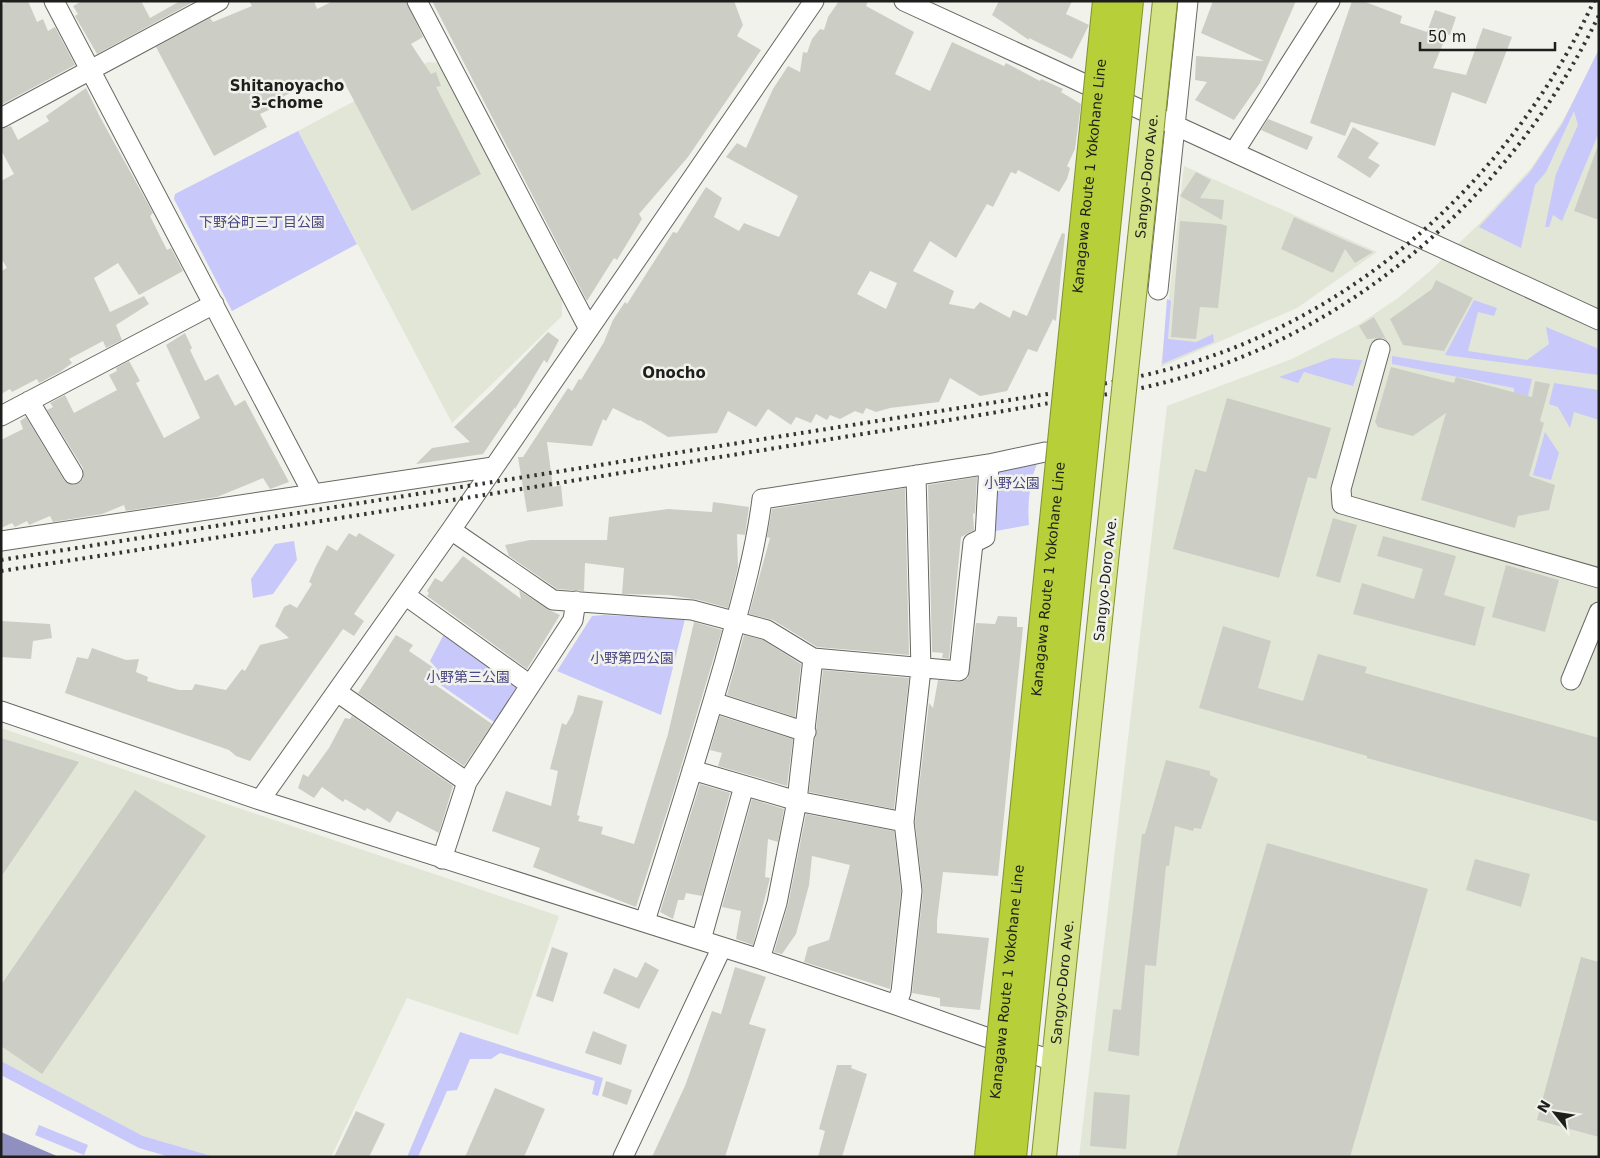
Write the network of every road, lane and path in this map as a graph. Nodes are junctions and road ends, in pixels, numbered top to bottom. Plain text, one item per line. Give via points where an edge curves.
1 (54, 1) edge
2 (219, 1) edge
3 (416, 1) edge
4 (814, 1) edge
5 (904, 1) edge
6 (1107, 1) edge
7 (1130, 1) edge
8 (1165, 1) edge
9 (1188, 1) edge
10 (1330, 1) edge
11 (90, 70) junction
12 (1, 118) edge
13 (1176, 126) junction
14 (1234, 152) junction
15 (1158, 290) dead end
16 (214, 304) junction
17 (1599, 320) edge
18 (589, 329) junction
19 (1380, 349) dead end
20 (29, 401) junction
21 (1, 416) edge
22 (1045, 452) dead end
23 (989, 464) junction
24 (493, 468) junction
25 (73, 474) dead end
26 (916, 475) junction
27 (313, 494) junction
28 (451, 530) junction
29 (1, 541) edge
30 (1599, 578) edge
31 (405, 595) junction
32 (576, 601) junction
33 (1599, 612) edge
34 (735, 623) junction
35 (813, 658) junction
36 (921, 669) junction
37 (1571, 680) dead end
38 (530, 685) junction
39 (337, 692) junction
40 (713, 702) junction
41 (1, 711) edge
42 (806, 732) junction
43 (692, 770) junction
44 (467, 782) junction
45 (744, 786) junction
46 (260, 800) junction
47 (797, 801) junction
48 (904, 822) junction
49 (442, 859) junction
50 (645, 921) junction
51 (701, 940) junction
52 (722, 947) junction
53 (760, 959) junction
54 (896, 1005) junction
55 (1053, 1062) junction
56 (623, 1157) edge
57 (990, 1157) edge
58 (1012, 1157) edge
59 (1044, 1157) edge

1 - 11 street
2 - 11 street
3 - 18 street
4 - 18 street
5 - 13 street
6 - 57 highway, Kanagawa Route 1 Yokohane Line, bridge
7 - 58 highway, Kanagawa Route 1 Yokohane Line, bridge
8 - 55 main road, Sangyo-Doro Ave., bridge
9 - 13 street
10 - 14 street
11 - 12 street
11 - 16 street
13 - 14 street
13 - 15 street
14 - 17 street
16 - 20 street
16 - 27 street
18 - 24 street
19 - 30 street via 1341,489 1342,504
20 - 21 street
20 - 25 street
22 - 23 street
23 - 26 street
23 - 36 street via 985,537 973,542 959,670
24 - 27 street
24 - 28 street
26 - 34 street via 762,499 757,542
26 - 36 street
27 - 29 street
28 - 31 street
28 - 32 street via 553,600
31 - 38 street
31 - 39 street
32 - 34 street via 692,610
32 - 38 street via 573,620
33 - 37 street
34 - 35 street via 767,630
34 - 40 street
35 - 36 street
35 - 42 street
36 - 48 street
38 - 44 street
39 - 44 street
39 - 46 street
40 - 42 street
40 - 43 street
41 - 46 street
42 - 47 street
43 - 45 street
43 - 50 street
44 - 49 street
45 - 47 street
45 - 51 street
46 - 49 street
47 - 48 street
47 - 53 street via 776,903
48 - 54 street via 912,891 901,992
49 - 50 street
50 - 51 street
51 - 52 street
52 - 53 street
52 - 56 street
53 - 54 street
54 - 55 street
55 - 59 main road, Sangyo-Doro Ave.

